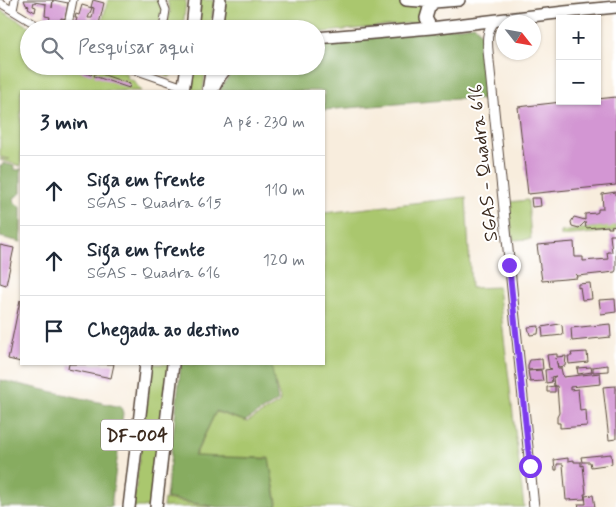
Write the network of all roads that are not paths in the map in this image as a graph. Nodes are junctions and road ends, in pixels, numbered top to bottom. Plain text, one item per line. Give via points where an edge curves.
1 (15, 0) edge
2 (74, 0) edge
3 (162, 0) edge
4 (195, 0) edge
5 (220, 0) edge
6 (406, 0) edge
7 (459, 0) edge
8 (594, 0) edge
9 (434, 2) junction
10 (0, 3) edge
11 (616, 7) edge
12 (603, 8) junction
13 (13, 10) junction
14 (29, 20) edge
15 (69, 20) edge
16 (164, 20) edge
17 (193, 20) edge
18 (217, 20) edge
19 (475, 22) junction
20 (495, 22) junction
21 (431, 28) junction
22 (325, 37) edge
23 (487, 39) junction
24 (150, 75) edge
25 (185, 75) edge
26 (211, 75) edge
27 (221, 75) edge
28 (183, 89) edge
29 (210, 90) edge
30 (211, 90) edge
31 (146, 365) edge
32 (173, 365) edge
33 (129, 507) edge
34 (156, 507) edge
35 (534, 507) edge

1 - 13 street
2 - 15 street
3 - 16 street via 166,10
4 - 17 main road
5 - 18 main road
6 - 9 main road
7 - 9 main road
8 - 12 main road
9 - 21 main road via 426,18
10 - 13 street
11 - 12 main road
12 - 20 main road
13 - 14 street
19 - 20 main road
19 - 21 main road
19 - 23 street, SGAS - Quadra 616
20 - 23 street via 489,28
21 - 22 main road
23 - 35 street, SGAS - Quadra 616
24 - 28 street
25 - 28 main road
26 - 29 main road
27 - 30 main road
31 - 33 main road, DF-004
32 - 34 main road, DF-004

